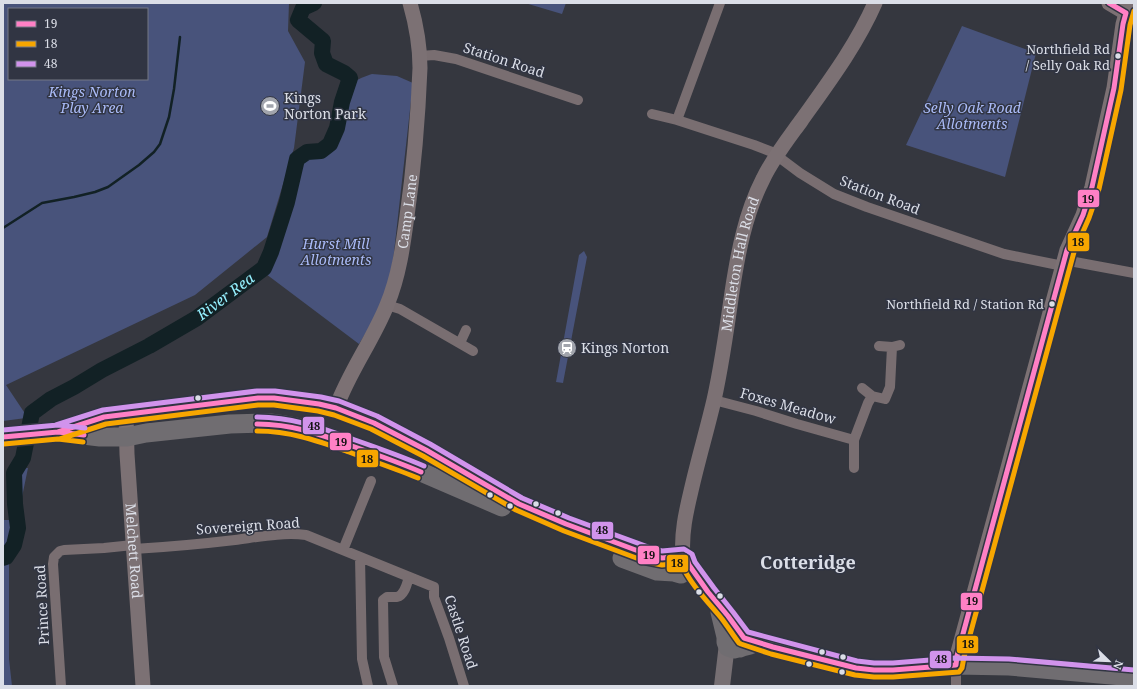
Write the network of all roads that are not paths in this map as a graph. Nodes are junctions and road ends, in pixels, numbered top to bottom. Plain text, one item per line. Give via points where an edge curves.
1 (410, 3) edge
2 (720, 3) edge
3 (875, 3) edge
4 (1109, 3) edge
5 (1130, 10) edge
6 (420, 56) junction
7 (578, 100) dead end
8 (652, 114) dead end
9 (677, 120) junction
10 (776, 156) junction
11 (1064, 263) junction
12 (1134, 273) edge
13 (387, 305) junction
14 (466, 330) dead end
15 (460, 343) junction
16 (879, 346) dead end
17 (473, 351) dead end
18 (862, 388) dead end
19 (872, 396) junction
20 (714, 400) junction
21 (336, 408) junction
22 (126, 415) junction
23 (58, 432) junction
24 (3, 437) edge
25 (127, 437) junction
26 (328, 437) junction
27 (854, 440) junction
28 (854, 468) dead end
29 (371, 481) dead end
30 (516, 507) junction
31 (134, 547) junction
32 (343, 550) junction
33 (360, 557) junction
34 (681, 564) junction
35 (409, 576) junction
36 (434, 587) joint
37 (739, 642) junction
38 (956, 665) junction
39 (1134, 677) edge
40 (723, 679) edge
41 (61, 686) edge
42 (143, 686) edge
43 (368, 686) edge
44 (393, 686) edge
45 (464, 686) edge
46 (956, 686) edge

1 - 6 street, Camp Lane
2 - 9 street
3 - 10 street, Middleton Hall Road via 834,75
4 - 5 street
5 - 11 street via 1123,24 1114,88 1092,187 1083,215 1066,250
6 - 7 street, Station Road via 434,55 456,59
6 - 13 street, Camp Lane via 411,189 402,256
8 - 9 street, Station Road
9 - 10 street, Station Road via 754,145
10 - 11 street, Station Road via 834,194 867,207 1004,254
10 - 20 street, Middleton Hall Road via 752,203 738,252
11 - 12 street, Station Road
11 - 38 street
13 - 15 street via 400,309
13 - 21 street, Camp Lane
14 - 15 street
15 - 17 street
16 - 19 street via 896,346 890,388 885,399
18 - 19 street
19 - 27 street
20 - 27 street, Foxes Meadow
20 - 34 street, Middleton Hall Road via 685,517
21 - 22 highway via 274,398 258,398
21 - 26 highway
21 - 30 highway via 374,423 426,450
22 - 23 highway via 104,417
22 - 25 street, Melchett Road
23 - 24 highway
23 - 25 highway
25 - 26 highway via 230,424 270,423 307,429
25 - 31 street, Melchett Road
26 - 30 highway via 407,466 484,499
27 - 28 street
29 - 32 street
30 - 34 highway
30 - 34 highway via 540,524 657,572
31 - 32 street, Sovereign Road via 295,534 306,535
31 - 41 street, Prince Road via 64,550 54,557
31 - 42 street, Melchett Road
32 - 33 street, Sovereign Road
33 - 35 street, Sovereign Road
33 - 43 street via 362,659
34 - 37 highway via 713,598
35 - 36 street, Sovereign Road
35 - 44 street via 402,594 383,600 384,657
36 - 45 street, Castle Road via 434,597
37 - 38 highway via 874,670
37 - 40 main road
38 - 39 highway via 1009,666
38 - 46 street

